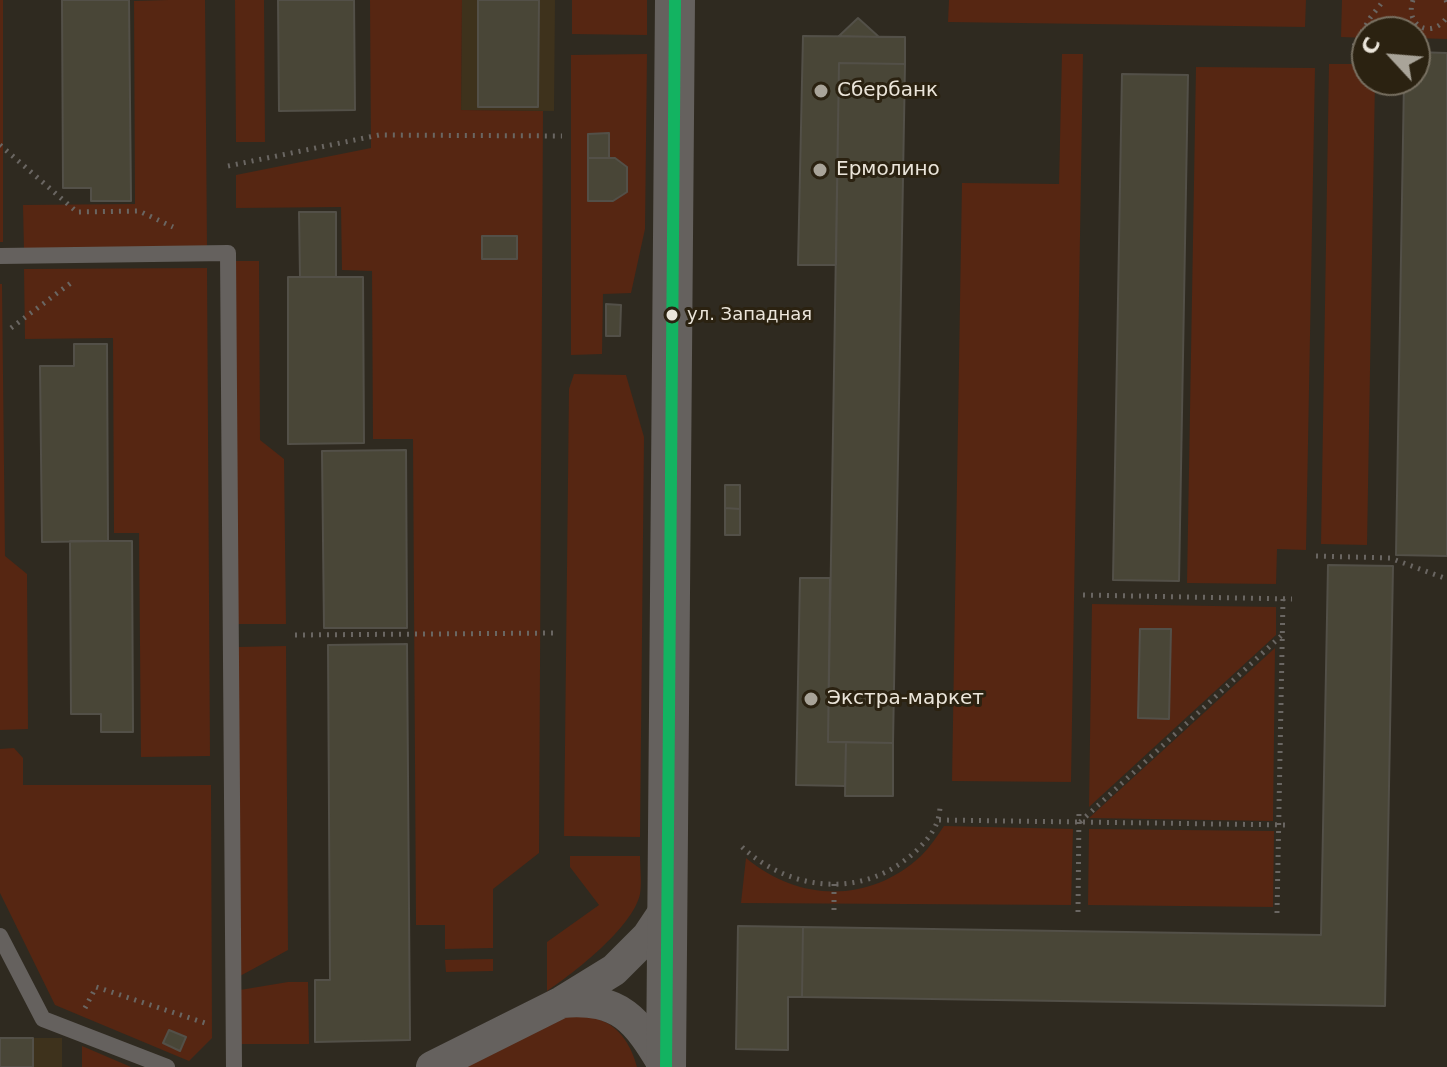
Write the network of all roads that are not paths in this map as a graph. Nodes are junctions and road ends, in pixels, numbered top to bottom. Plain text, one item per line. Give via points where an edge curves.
1 (675, 0) edge
2 (0, 256) edge
3 (666, 909) junction
4 (0, 936) edge
5 (562, 1002) junction
6 (167, 1067) edge
7 (234, 1067) edge
8 (432, 1067) edge
9 (665, 1067) edge

1 - 3 street
2 - 7 lane via 228,253
3 - 5 street via 614,970
3 - 9 street
4 - 6 lane via 43,1019
5 - 8 street
5 - 9 street via 603,1003 625,1015 647,1036

